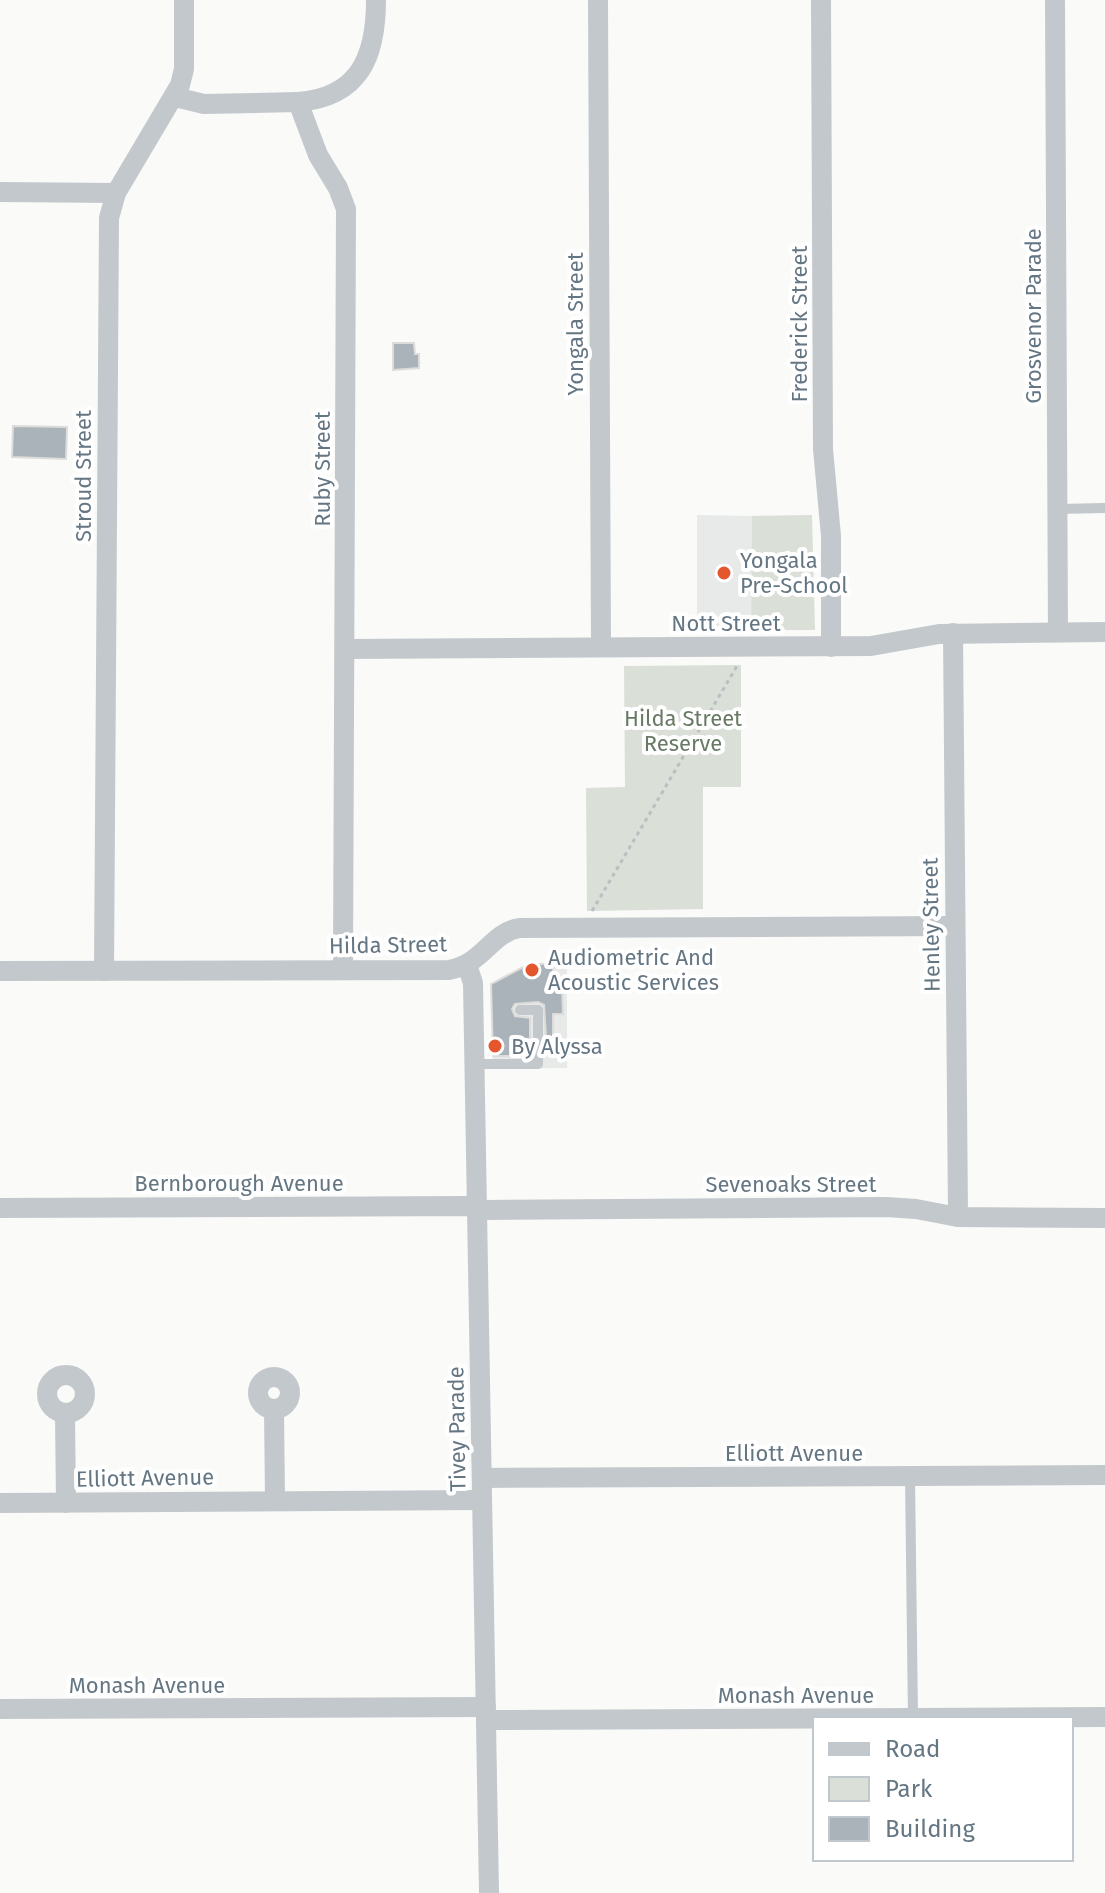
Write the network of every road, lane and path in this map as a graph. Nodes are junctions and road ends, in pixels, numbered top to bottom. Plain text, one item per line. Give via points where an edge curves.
1 (184, 0) edge
2 (376, 0) edge
3 (598, 0) edge
4 (821, 0) edge
5 (1055, 0) edge
6 (175, 97) junction
7 (298, 102) junction
8 (0, 192) edge
9 (116, 193) junction
10 (1105, 508) edge
11 (1058, 509) junction
12 (1058, 632) junction
13 (1105, 632) edge
14 (953, 633) junction
15 (601, 647) junction
16 (831, 647) junction
17 (345, 649) junction
18 (739, 663) dead end
19 (591, 912) dead end
20 (955, 926) junction
21 (467, 965) junction
22 (343, 970) junction
23 (0, 971) edge
24 (104, 971) junction
25 (520, 1010) dead end
26 (475, 1064) junction
27 (478, 1207) junction
28 (0, 1208) edge
29 (958, 1217) junction
30 (1105, 1218) edge
31 (274, 1409) dead end
32 (65, 1414) dead end
33 (1105, 1475) edge
34 (910, 1476) junction
35 (482, 1478) junction
36 (482, 1500) junction
37 (275, 1501) junction
38 (0, 1503) edge
39 (66, 1503) junction
40 (0, 1709) edge
41 (486, 1714) junction
42 (913, 1717) edge
43 (1073, 1717) edge
44 (1105, 1717) edge
45 (813, 1718) edge
46 (489, 1893) edge

1 - 6 street, Stroud Street via 184,69
2 - 7 street via 373,47 362,68 336,92
3 - 15 street, Yongala Street
4 - 16 street, Frederick Street via 823,449 831,536
5 - 11 street, Grosvenor Parade
6 - 7 street via 204,104
6 - 9 street, Stroud Street
7 - 17 street, Ruby Street via 318,155 343,199 347,219
8 - 9 street
9 - 24 street, Stroud Street via 109,230
10 - 11 lane
11 - 12 street, Grosvenor Parade
12 - 13 street, Nott Street
12 - 14 street, Nott Street
14 - 16 street, Nott Street via 885,646
14 - 20 street, Henley Street
15 - 16 street, Nott Street
15 - 17 street, Nott Street
17 - 22 street, Ruby Street
18 - 19 path
20 - 21 street, Hilda Street via 519,928 505,933
20 - 29 street, Henley Street
21 - 22 street, Hilda Street via 449,970
21 - 26 street, Tivey Parade via 473,983
22 - 24 street, Hilda Street
23 - 24 street, Hilda Street
25 - 26 lane via 538,1010 538,1064
26 - 27 street, Tivey Parade
27 - 28 street, Bernborough Avenue
27 - 29 street, Sevenoaks Street via 886,1207
27 - 35 street, Tivey Parade
29 - 30 street, Sevenoaks Street
31 - 37 street
32 - 39 street
33 - 34 street, Elliott Avenue
34 - 35 street, Elliott Avenue
34 - 42 lane
35 - 36 street, Tivey Parade
36 - 37 street, Elliott Avenue
36 - 41 street, Tivey Parade
37 - 39 street, Elliott Avenue
38 - 39 street, Elliott Avenue
40 - 41 street, Monash Avenue
41 - 45 street, Monash Avenue
41 - 46 street, Tivey Parade
43 - 44 street, Monash Avenue

